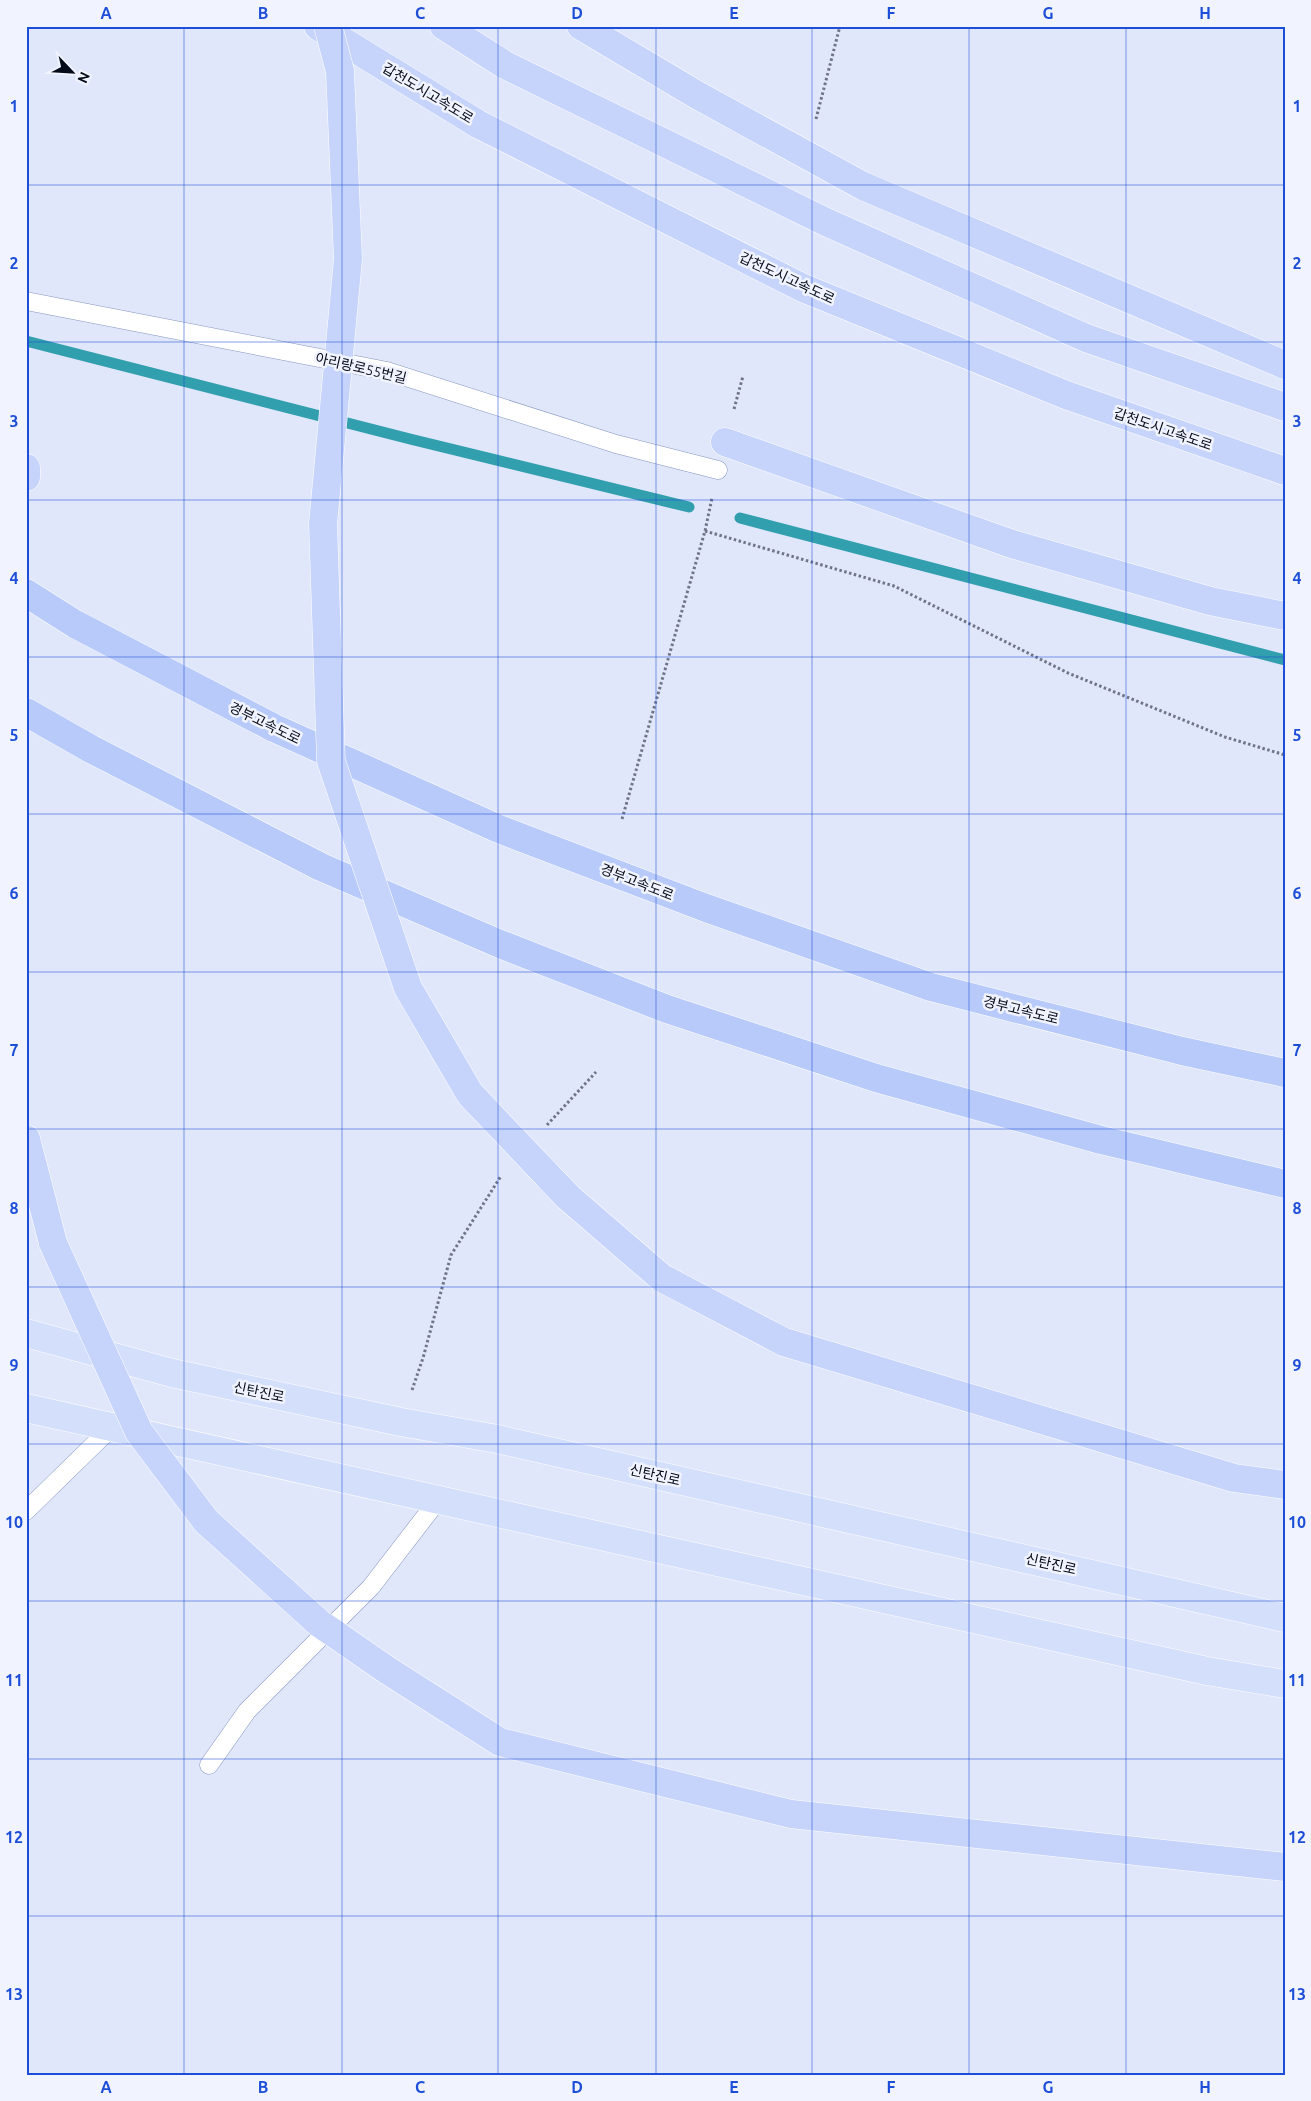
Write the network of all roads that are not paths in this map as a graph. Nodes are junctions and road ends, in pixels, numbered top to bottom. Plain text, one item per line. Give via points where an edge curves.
1 (318, 26) edge
2 (328, 26) edge
3 (444, 26) edge
4 (581, 26) edge
5 (26, 301) edge
6 (1285, 365) edge
7 (1285, 407) edge
8 (725, 442) road end
9 (26, 468) edge
10 (718, 470) road end
11 (1285, 471) edge
12 (26, 477) edge
13 (26, 593) edge
14 (1285, 616) edge
15 (26, 712) edge
16 (1285, 1073) edge
17 (26, 1139) edge
18 (1285, 1184) edge
19 (26, 1333) edge
20 (26, 1408) edge
21 (112, 1427) junction
22 (1285, 1485) edge
23 (438, 1500) junction
24 (26, 1511) edge
25 (1285, 1618) edge
26 (1285, 1684) edge
27 (209, 1765) dead end
28 (1285, 1866) edge

1 - 11 highway, 갑천도시고속도로 via 478,124 803,288 1066,395
2 - 22 highway, bridge via 340,70 348,259 323,524 331,761 408,988 470,1094 568,1197 662,1278 784,1342 1234,1478
3 - 7 highway via 505,65 826,222 1086,338
4 - 6 highway via 697,95 863,186
5 - 10 lane, 아리랑로55번길 via 388,371 616,444
8 - 14 highway via 1012,544 1210,601
9 - 12 highway
13 - 16 highway, 경부고속도로 via 76,624 274,728 508,833 706,908 931,987
15 - 18 highway via 91,750 321,867 500,944 667,1009 876,1078 1101,1140
17 - 28 highway, bridge via 53,1243 138,1432 206,1522 319,1623 500,1742 791,1814
19 - 25 main road, 신탄진로 via 172,1373 497,1439
20 - 21 main road
21 - 23 main road
21 - 24 lane
23 - 26 main road via 1207,1671
23 - 27 lane via 371,1587 247,1712

